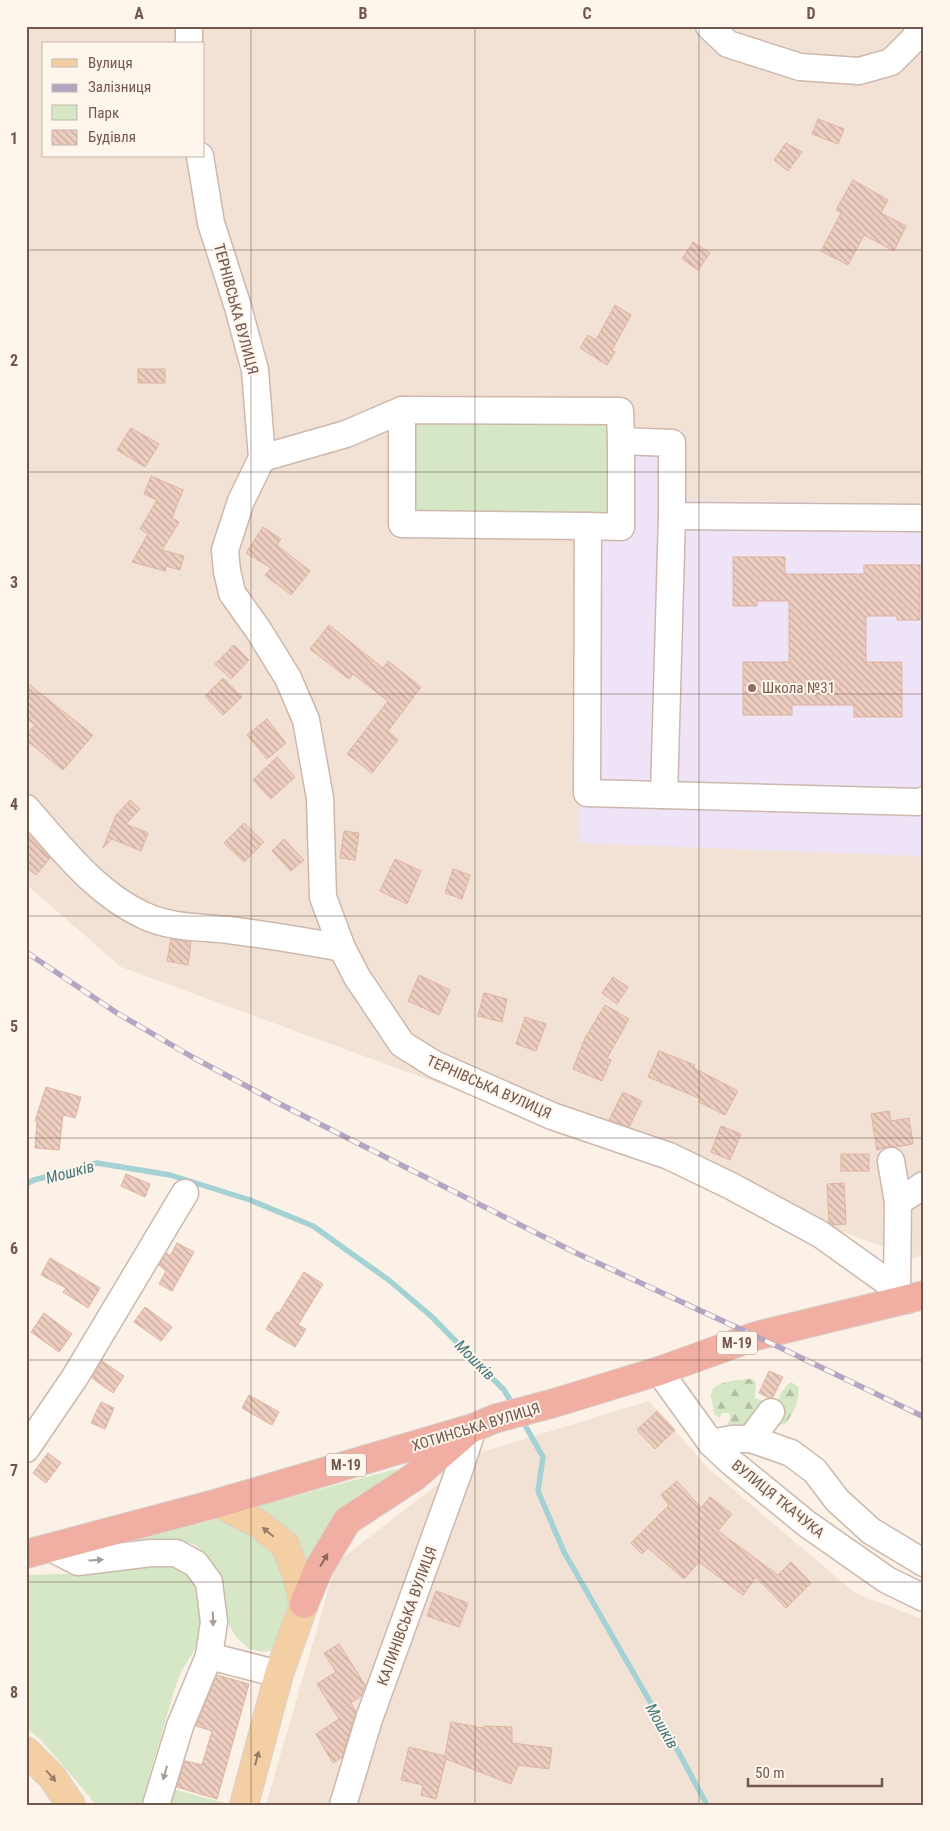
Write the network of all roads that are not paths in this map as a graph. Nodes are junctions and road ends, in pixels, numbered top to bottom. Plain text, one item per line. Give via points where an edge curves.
1 (190, 26) edge
2 (709, 26) edge
3 (922, 26) edge
4 (189, 42) edge
5 (200, 158) edge
6 (402, 410) junction
7 (621, 442) junction
8 (262, 458) junction
9 (672, 516) junction
10 (924, 518) edge
11 (588, 526) junction
12 (664, 795) junction
13 (922, 803) edge
14 (26, 808) edge
15 (342, 948) junction
16 (891, 1162) dead end
17 (924, 1185) edge
18 (185, 1193) dead end
19 (898, 1202) junction
20 (909, 1295) edge
21 (659, 1371) junction
22 (771, 1412) dead end
23 (484, 1423) junction
24 (751, 1439) junction
25 (710, 1443) junction
26 (26, 1449) edge
27 (218, 1503) junction
28 (39, 1551) edge
29 (924, 1563) edge
30 (924, 1598) edge
31 (304, 1604) junction
32 (209, 1656) junction
33 (279, 1674) junction
34 (26, 1752) edge
35 (71, 1805) edge
36 (156, 1805) edge
37 (244, 1805) edge
38 (342, 1805) edge

1 - 4 street
2 - 3 street via 728,44 800,67 859,71 891,62
5 - 8 street, ТЕРНІВСЬКА ВУЛИЦЯ via 211,223 255,370
6 - 7 street via 620,411
6 - 8 street via 346,434
6 - 11 street via 402,524
7 - 9 street via 672,443
7 - 11 street via 621,526
8 - 15 street, ТЕРНІВСЬКА ВУЛИЦЯ via 241,501 228,542 227,571 232,593 288,678 306,720 320,798 324,898
9 - 10 street
9 - 12 street
11 - 12 street via 587,793
12 - 13 street
14 - 15 street via 76,865 110,895 143,916 170,924 288,937
15 - 20 street, ТЕРНІВСЬКА ВУЛИЦЯ via 357,978 402,1044 434,1064 552,1116 687,1164 820,1234
16 - 19 street
17 - 19 street
18 - 26 street via 76,1377
19 - 20 street
20 - 21 highway, ХОТИНСЬКА ВУЛИЦЯ / М-19 via 756,1336
21 - 23 highway, ХОТИНСЬКА ВУЛИЦЯ / М-19
21 - 25 street, ВУЛИЦЯ ТКАЧУКА
22 - 24 street
23 - 27 highway, ХОТИНСЬКА ВУЛИЦЯ / М-19
31 -> 23 highway via 319,1568 347,1522 414,1477
23 - 38 street, КАЛИНІВСЬКА ВУЛИЦЯ via 460,1468 369,1719
24 - 25 street via 732,1438
24 - 29 street via 790,1453 815,1471 837,1500 871,1531
25 - 30 street, ВУЛИЦЯ ТКАЧУКА via 806,1524 887,1580
27 - 28 highway, ХОТИНСЬКА ВУЛИЦЯ / М-19
31 -> 27 main road via 285,1546 259,1524
28 -> 32 street via 78,1562 176,1553 196,1564 209,1582 214,1622
31 - 33 main road
32 - 33 street
32 -> 36 street via 180,1726
37 -> 33 main road
34 -> 35 main road via 52,1777

